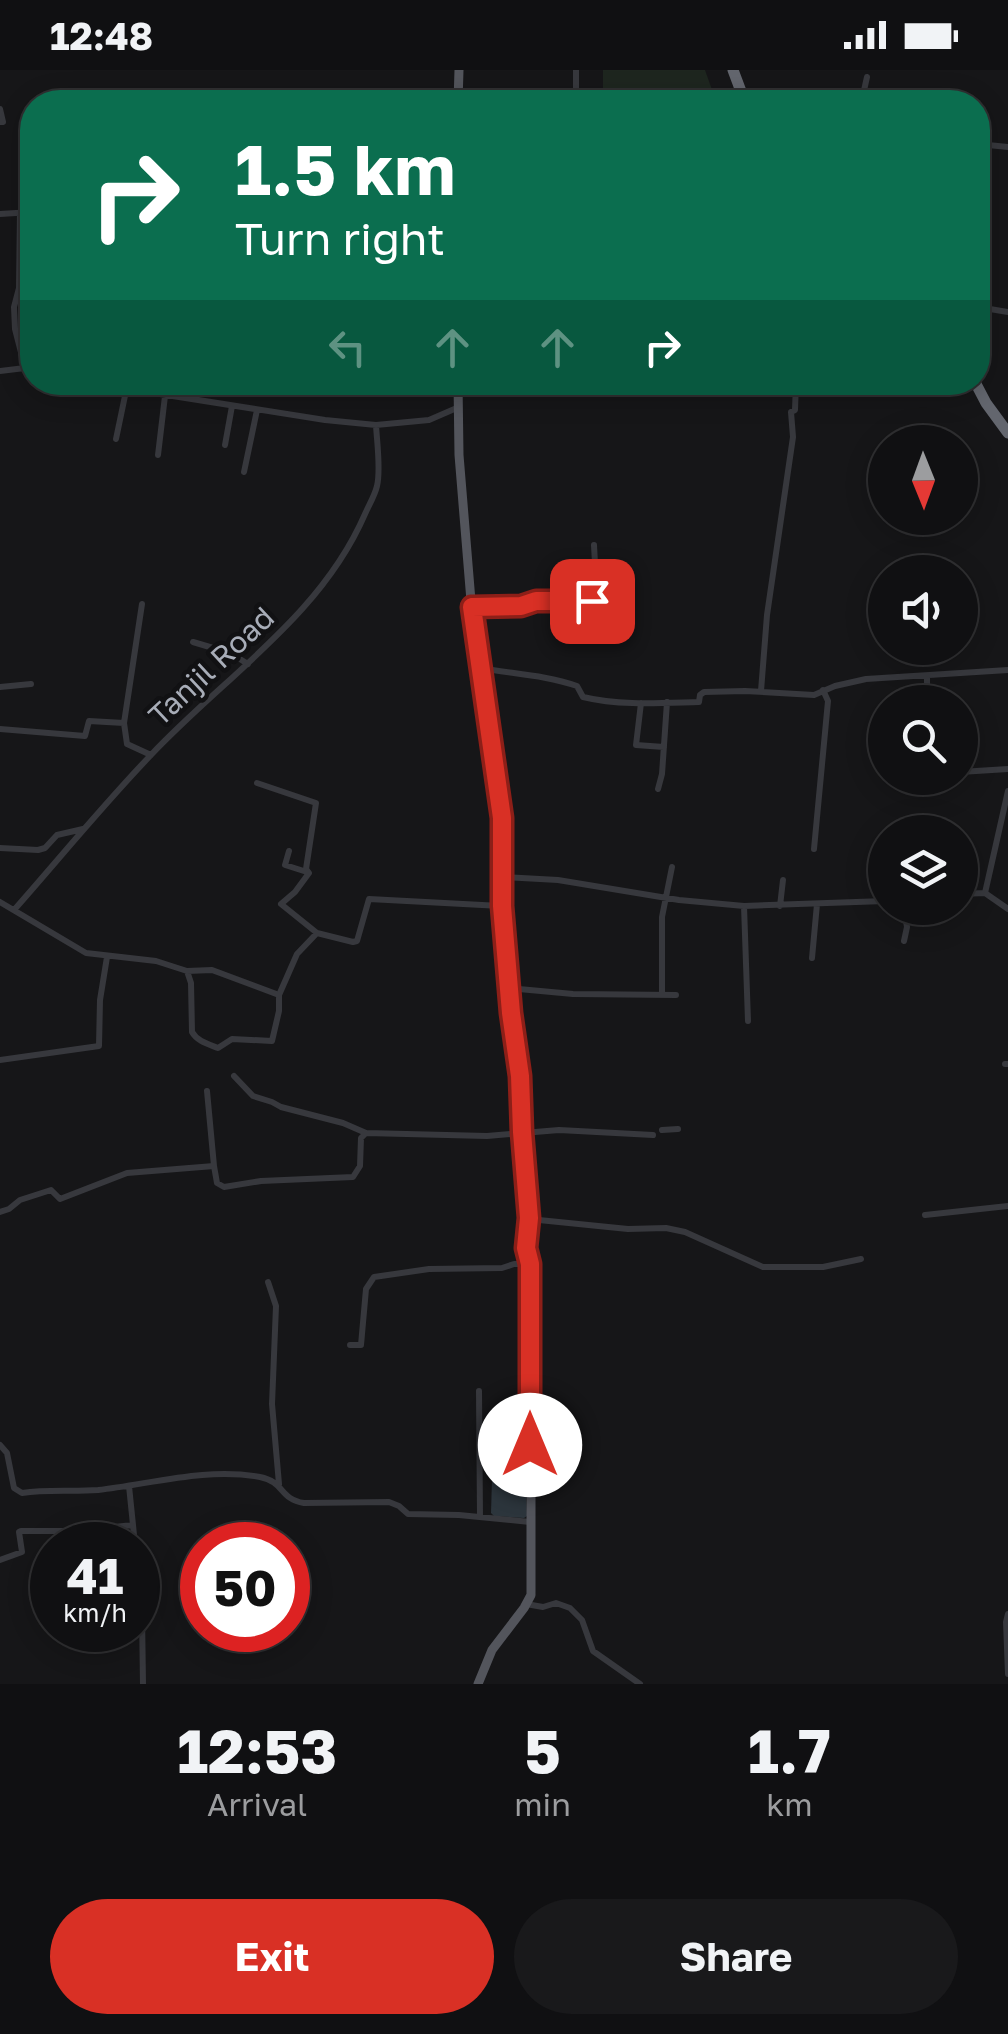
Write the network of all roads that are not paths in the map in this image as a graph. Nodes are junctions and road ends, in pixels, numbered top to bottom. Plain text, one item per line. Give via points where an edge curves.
1 (867, 77) dead end
2 (864, 90) edge
3 (0, 109) edge
4 (0, 122) edge
5 (20, 212) joint
6 (0, 214) edge
7 (20, 344) edge
8 (125, 395) edge
9 (158, 395) edge
10 (458, 395) edge
11 (796, 395) edge
12 (986, 395) edge
13 (165, 396) junction
14 (232, 406) junction
15 (459, 407) junction
16 (257, 410) junction
17 (1002, 415) edge
18 (376, 426) junction
19 (1008, 433) edge
20 (116, 438) dead end
21 (225, 444) dead end
22 (158, 456) dead end
23 (244, 472) dead end
24 (594, 545) dead end
25 (142, 604) dead end
26 (472, 607) junction
27 (192, 642) dead end
28 (248, 664) junction
29 (480, 668) junction
30 (1008, 670) edge
31 (927, 676) junction
32 (31, 684) dead end
33 (927, 685) edge
34 (0, 687) edge
35 (823, 690) junction
36 (762, 692) junction
37 (667, 702) junction
38 (640, 703) junction
39 (124, 723) junction
40 (0, 729) edge
41 (664, 746) junction
42 (150, 754) junction
43 (1008, 770) edge
44 (978, 771) edge
45 (257, 784) dead end
46 (658, 789) dead end
47 (1008, 791) edge
48 (86, 828) junction
49 (0, 848) edge
50 (814, 849) dead end
51 (288, 851) dead end
52 (672, 867) dead end
53 (308, 873) junction
54 (502, 877) junction
55 (783, 880) dead end
56 (978, 893) edge
57 (984, 893) junction
58 (666, 897) junction
59 (868, 901) edge
60 (0, 902) edge
61 (817, 904) junction
62 (502, 906) junction
63 (744, 906) junction
64 (780, 906) junction
65 (1008, 908) edge
66 (14, 910) junction
67 (906, 925) edge
68 (317, 933) junction
69 (904, 941) dead end
70 (107, 957) junction
71 (812, 958) dead end
72 (187, 971) junction
73 (508, 988) junction
74 (278, 995) junction
75 (662, 995) junction
76 (676, 995) dead end
77 (748, 1021) dead end
78 (0, 1060) edge
79 (234, 1076) dead end
80 (207, 1091) dead end
81 (678, 1129) dead end
82 (662, 1130) dead end
83 (522, 1132) junction
84 (366, 1133) junction
85 (652, 1135) dead end
86 (214, 1166) junction
87 (1008, 1206) edge
88 (0, 1212) edge
89 (925, 1216) dead end
90 (529, 1218) junction
91 (861, 1259) dead end
92 (530, 1264) junction
93 (268, 1282) dead end
94 (350, 1345) dead end
95 (479, 1391) dead end
96 (0, 1445) edge
97 (129, 1486) junction
98 (279, 1486) junction
99 (480, 1517) junction
100 (133, 1522) edge
101 (530, 1522) junction
102 (30, 1531) edge
103 (0, 1560) edge
104 (526, 1604) junction
105 (1008, 1614) edge
106 (143, 1652) edge
107 (1008, 1674) edge
108 (143, 1684) edge
109 (478, 1684) edge
110 (640, 1684) edge

1 - 2 street
3 - 4 street
5 - 6 street
5 - 7 street via 14,307
8 - 20 street
9 - 13 street
10 - 15 main road
11 - 36 street
12 - 17 highway
13 - 14 street
13 - 22 street
14 - 16 street
14 - 21 street
15 - 18 street via 429,420
15 - 26 main road
16 - 18 street
16 - 23 street
17 - 19 highway
18 - 28 street, Tanjil Road via 378,486 356,535 290,625
24 - 26 street via 592,601
25 - 39 street
26 - 29 main road
27 - 28 street
28 - 42 street, Tanjil Road
29 - 38 street via 553,678 604,702
29 - 54 main road via 502,818
30 - 31 street
31 - 33 street
31 - 35 street
32 - 34 street
35 - 36 street
35 - 50 street via 828,701
36 - 37 street via 704,692 699,702
37 - 38 street
37 - 41 street
38 - 41 street via 636,745
39 - 40 street via 89,721 85,736
39 - 42 street via 127,744
41 - 46 street
42 - 48 street, Tanjil Road
43 - 44 street
45 - 53 street via 316,803
47 - 57 street
48 - 49 street via 38,850
48 - 66 street, Tanjil Road
51 - 53 street via 286,865
52 - 58 street
53 - 68 street via 281,904
54 - 58 street
54 - 62 main road
55 - 64 street
56 - 57 street
57 - 65 street
58 - 63 street
58 - 75 street
59 - 61 street
60 - 66 street
61 - 64 street
61 - 71 street
62 - 68 street via 372,898 357,941
62 - 73 main road
63 - 64 street
63 - 77 street
66 - 70 street via 86,953
67 - 69 street
68 - 74 street via 297,954
70 - 72 street
70 - 78 street via 99,1046
72 - 74 street via 212,970
72 - 74 street via 194,1037 218,1048 232,1039 272,1042
73 - 75 street
73 - 83 main road
75 - 76 street
79 - 84 street via 253,1096
80 - 86 street
81 - 82 street
83 - 84 street
83 - 85 street
83 - 90 main road
84 - 86 street via 353,1177 224,1187
86 - 88 street via 127,1173 60,1199 52,1190 32,1196
87 - 89 street
90 - 91 street via 666,1228 763,1267 823,1268
90 - 92 main road
92 - 94 street via 374,1277 366,1289 362,1345
92 - 101 main road
93 - 98 street via 276,1306 272,1404
95 - 99 street
96 - 97 street via 17,1492
97 - 98 street via 220,1475 255,1476
97 - 100 street
98 - 99 street via 290,1500 304,1503 389,1502 408,1514
99 - 101 street
101 - 104 main road
102 - 103 street via 19,1532 22,1552
104 - 109 main road via 492,1650
104 - 110 street via 570,1608 593,1651
105 - 107 street
106 - 108 street

